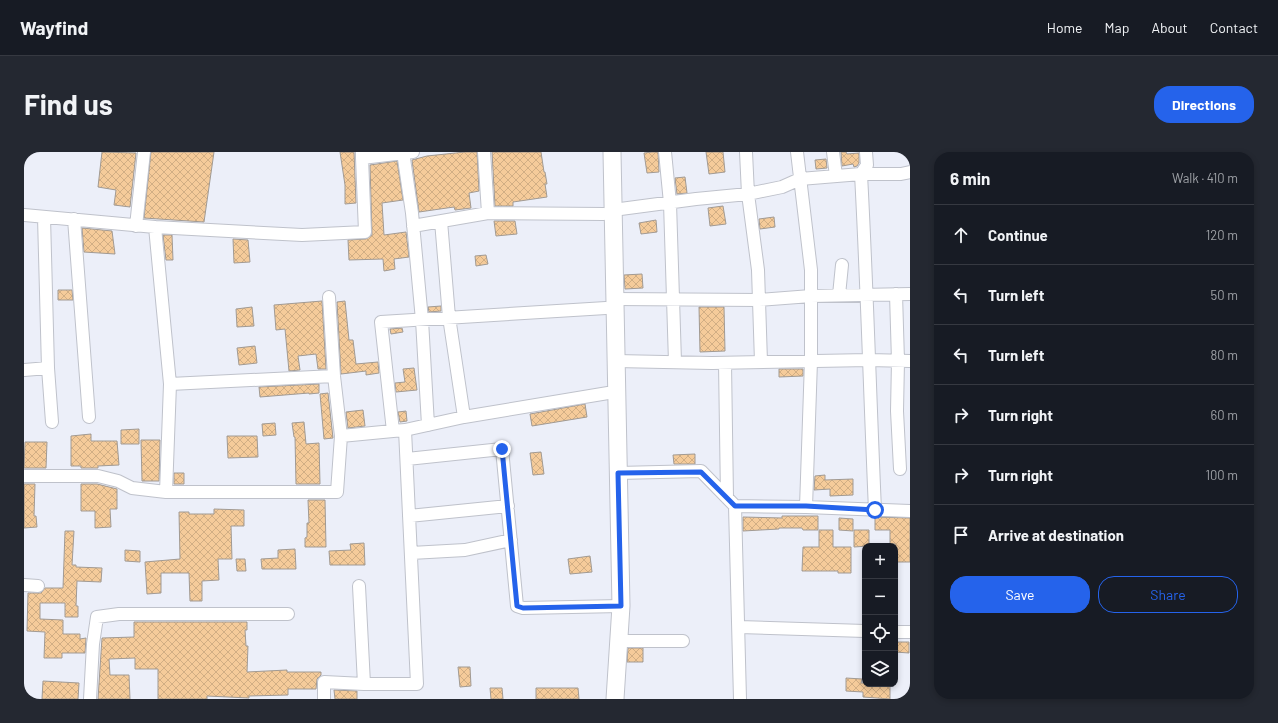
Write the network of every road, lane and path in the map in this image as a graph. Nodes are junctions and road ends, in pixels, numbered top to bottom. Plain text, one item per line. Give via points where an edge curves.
1 (144, 152) edge
2 (407, 152) edge
3 (484, 152) edge
4 (603, 152) edge
5 (612, 152) edge
6 (665, 152) edge
7 (746, 152) edge
8 (797, 152) edge
9 (833, 152) edge
10 (866, 152) edge
11 (362, 155) edge
12 (910, 172) edge
13 (861, 174) junction
14 (836, 176) junction
15 (800, 179) junction
16 (748, 194) junction
17 (670, 203) junction
18 (609, 212) junction
19 (488, 213) junction
20 (24, 215) edge
21 (44, 217) junction
22 (74, 219) junction
23 (441, 221) junction
24 (136, 226) junction
25 (413, 226) junction
26 (155, 227) junction
27 (842, 265) dead end
28 (896, 294) junction
29 (910, 294) edge
30 (839, 295) junction
31 (867, 295) junction
32 (811, 296) junction
33 (329, 297) dead end
34 (673, 299) junction
35 (759, 300) junction
36 (610, 304) junction
37 (450, 318) junction
38 (422, 320) junction
39 (869, 360) junction
40 (616, 361) junction
41 (811, 361) junction
42 (904, 361) edge
43 (675, 362) junction
44 (761, 362) junction
45 (725, 363) junction
46 (48, 368) junction
47 (24, 370) edge
48 (334, 376) junction
49 (170, 384) junction
50 (608, 393) junction
51 (89, 417) dead end
52 (464, 417) junction
53 (52, 422) dead end
54 (428, 425) junction
55 (399, 430) junction
56 (341, 436) junction
57 (407, 459) junction
58 (900, 469) dead end
59 (618, 473) junction
60 (24, 476) edge
61 (166, 492) junction
62 (731, 502) junction
63 (508, 506) junction
64 (806, 506) junction
65 (875, 510) junction
66 (910, 511) edge
67 (409, 516) junction
68 (511, 540) junction
69 (411, 553) junction
70 (24, 585) edge
71 (38, 586) dead end
72 (359, 586) dead end
73 (616, 607) junction
74 (288, 614) dead end
75 (739, 627) junction
76 (862, 631) edge
77 (898, 632) edge
78 (910, 632) edge
79 (618, 641) junction
80 (683, 641) dead end
81 (364, 684) junction
82 (90, 699) edge
83 (324, 699) edge
84 (607, 699) edge
85 (615, 699) edge
86 (740, 699) edge

1 - 24 street
2 - 11 street
2 - 25 street
3 - 19 street
4 - 18 street
5 - 18 street
6 - 17 street
7 - 16 street
8 - 15 street
9 - 14 street
10 - 13 street via 867,165
11 - 26 street via 365,232 302,235
12 - 13 street
13 - 14 street
13 - 31 street
14 - 15 street
15 - 16 street via 782,187
15 - 32 street via 811,270
16 - 17 street
16 - 35 street via 758,270
17 - 18 street
17 - 34 street
18 - 19 street
18 - 36 street
19 - 23 street
20 - 21 street
21 - 22 street
21 - 46 street
22 - 24 street
22 - 51 street
23 - 25 street
23 - 37 street
24 - 26 street
25 - 38 street
26 - 49 street
27 - 30 street
28 - 29 street
28 - 31 street
28 - 42 street
30 - 31 street
30 - 32 street
31 - 39 street
32 - 35 street
32 - 41 street
33 - 48 street
34 - 35 street
34 - 36 street
34 - 43 street
35 - 44 street
36 - 37 street
36 - 40 street
36 - 50 street
37 - 38 street
37 - 52 street
38 - 54 street
38 - 55 street via 381,322
39 - 41 street
39 - 42 street
39 - 65 street
40 - 43 street
40 - 59 street
41 - 44 street
41 - 64 street
42 - 58 street via 897,411
43 - 45 street
44 - 45 street
45 - 62 street
46 - 47 street
46 - 53 street
48 - 49 street
48 - 56 street
49 - 61 street
50 - 52 street
50 - 73 street
52 - 54 street
54 - 55 street
55 - 56 street
55 - 57 street
56 - 61 street via 337,492
57 - 63 street via 502,449
57 - 67 street
59 - 62 street via 701,472
59 - 73 street
60 - 61 street via 98,476 132,488
62 - 64 street
62 - 75 street
63 - 67 street
63 - 68 street
64 - 65 street
65 - 66 street
67 - 69 street
68 - 69 street via 465,550
68 - 73 street via 517,606
69 - 81 street via 417,684
70 - 71 street
72 - 81 street
73 - 79 street
73 - 84 street
74 - 82 street via 119,614 97,617
75 - 76 street
75 - 86 street
77 - 78 street
79 - 80 street
79 - 85 street
81 - 83 street via 324,682

